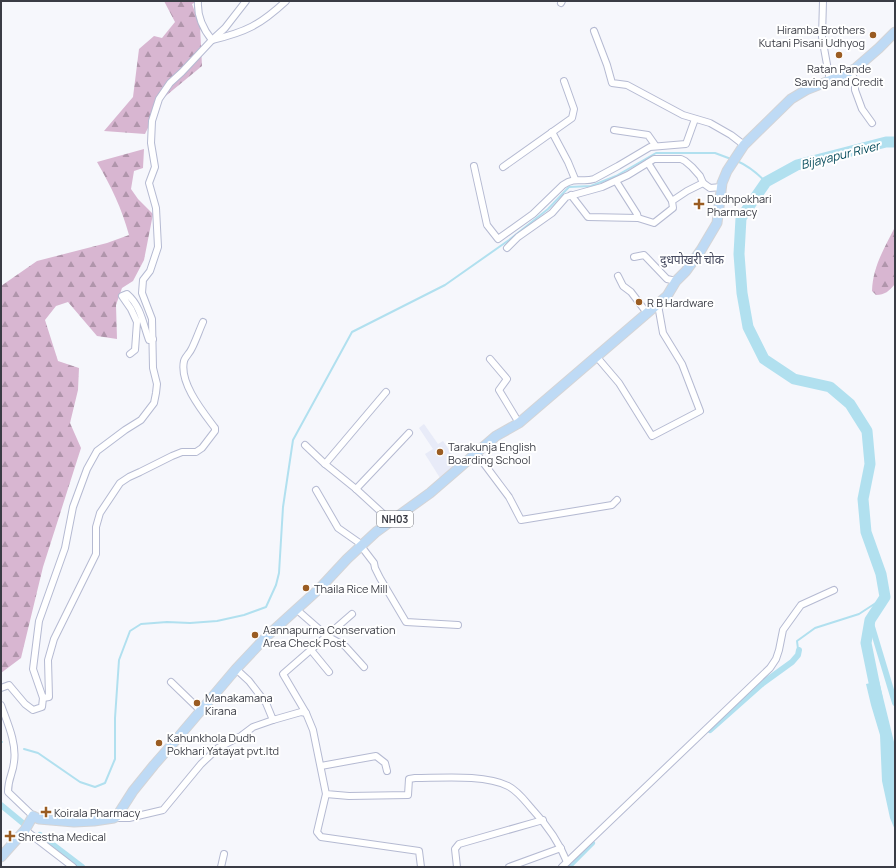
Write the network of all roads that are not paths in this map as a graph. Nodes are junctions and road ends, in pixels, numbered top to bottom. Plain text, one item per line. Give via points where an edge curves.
1 (198, 1) edge
2 (246, 1) edge
3 (286, 1) edge
4 (823, 1) edge
5 (594, 31) dead end
6 (895, 32) edge
7 (212, 40) junction
8 (851, 71) junction
9 (564, 81) dead end
10 (830, 81) junction
11 (695, 119) junction
12 (872, 123) dead end
13 (614, 130) dead end
14 (552, 132) junction
15 (744, 145) junction
16 (655, 146) junction
17 (648, 163) junction
18 (474, 166) dead end
19 (503, 167) dead end
20 (575, 179) junction
21 (616, 181) junction
22 (703, 183) junction
23 (721, 187) junction
24 (571, 196) junction
25 (672, 200) junction
26 (638, 218) junction
27 (507, 248) dead end
28 (634, 257) dead end
29 (618, 276) dead end
30 (676, 281) junction
31 (658, 305) junction
32 (647, 313) junction
33 (203, 322) dead end
34 (153, 339) junction
35 (130, 354) dead end
36 (596, 356) junction
37 (490, 360) dead end
38 (386, 392) dead end
39 (519, 423) junction
40 (409, 433) dead end
41 (305, 446) dead end
42 (476, 453) junction
43 (326, 464) junction
44 (356, 489) junction
45 (316, 490) dead end
46 (617, 500) dead end
47 (392, 522) junction
48 (361, 546) junction
49 (834, 590) dead end
50 (296, 609) junction
51 (352, 614) dead end
52 (458, 625) dead end
53 (327, 636) junction
54 (311, 650) junction
55 (364, 667) dead end
56 (236, 669) junction
57 (329, 672) dead end
58 (171, 682) dead end
59 (1, 688) edge
60 (43, 698) junction
61 (1, 705) edge
62 (201, 711) junction
63 (306, 713) junction
64 (273, 720) junction
65 (321, 766) junction
66 (387, 771) dead end
67 (326, 794) junction
68 (33, 816) junction
69 (114, 818) junction
70 (543, 820) junction
71 (25, 830) junction
72 (561, 848) junction
73 (224, 854) dead end
74 (1, 857) edge
75 (567, 862) junction
76 (73, 867) edge
77 (222, 867) edge
78 (421, 867) edge
79 (458, 867) edge
80 (509, 867) edge
81 (562, 867) edge

1 - 7 street via 199,17
2 - 7 street
3 - 7 street via 264,20 245,31
4 - 10 street via 822,37
5 - 11 street via 612,83 627,85
6 - 8 main road, NH03
7 - 34 street via 158,99 152,121 151,142 155,166 149,184 156,208 158,246 150,271 143,280 142,293 152,320
8 - 10 main road, NH03
8 - 12 street via 862,109
9 - 14 street via 574,109 573,116
10 - 15 main road, NH03 via 791,99
11 - 15 street via 710,123 731,134
11 - 16 street via 686,144
13 - 16 street via 648,135
14 - 19 street
14 - 20 street
15 - 23 main road, NH03 via 727,171
16 - 20 street via 590,180
17 - 21 street
17 - 22 street via 660,158 680,159 696,172
17 - 25 street
18 - 20 street via 487,225 498,239 533,214 568,181
21 - 24 street
21 - 26 street
22 - 23 street via 710,188
22 - 25 street
23 - 30 main road, NH03 via 717,223 686,271
24 - 26 street via 588,217
24 - 27 street via 566,196 552,213
25 - 26 street via 673,208 654,223
28 - 30 street via 644,255 667,280
29 - 32 street via 623,286
30 - 31 main road, NH03
31 - 32 main road, NH03
31 - 36 street via 663,333 682,364 700,411 652,436 620,383
32 - 36 main road, NH03
33 - 60 street via 184,361 184,370 192,396 215,431 196,452 182,452 120,482 100,513 96,527 96,554 54,639 48,660 49,697
34 - 35 street via 149,340 140,311 132,298 127,294 122,296 137,322 135,350
34 - 60 street via 156,384 154,403 141,420 97,451 87,468 74,507 65,548 39,621 33,669
36 - 39 main road, NH03
37 - 39 street via 507,380 499,390
38 - 43 street
39 - 42 main road, NH03 via 496,436
40 - 44 street
41 - 43 street
42 - 46 street via 509,497 521,520 612,505
42 - 47 main road, NH03
43 - 44 street
44 - 47 street
45 - 48 street via 338,528
47 - 48 main road, NH03
48 - 50 main road, NH03
48 - 52 street via 374,563 406,622
49 - 75 street via 801,605 783,630 778,654 770,668
50 - 53 street
50 - 56 main road, NH03
51 - 53 street
53 - 54 street
53 - 55 street via 345,646
54 - 57 street
54 - 63 street via 284,674
56 - 62 main road, NH03
56 - 64 street via 266,703
58 - 62 street
59 - 60 street via 9,685 33,710 42,707
61 - 68 street via 15,746 8,792
62 - 69 main road, NH03 via 154,765
63 - 64 street via 301,712
63 - 65 street via 313,730
64 - 69 street via 253,727 218,748 201,764 163,810 128,818
65 - 66 street via 376,756 385,763
65 - 67 street
67 - 70 street via 408,795 409,779 481,778 507,785 515,790
67 - 78 street via 317,832 321,837 419,851
68 - 69 main road via 39,819 74,822
68 - 71 main road
70 - 72 street
70 - 79 street via 459,844 455,849
71 - 74 main road
71 - 76 street
72 - 75 street
72 - 80 street
73 - 77 street
75 - 81 street

